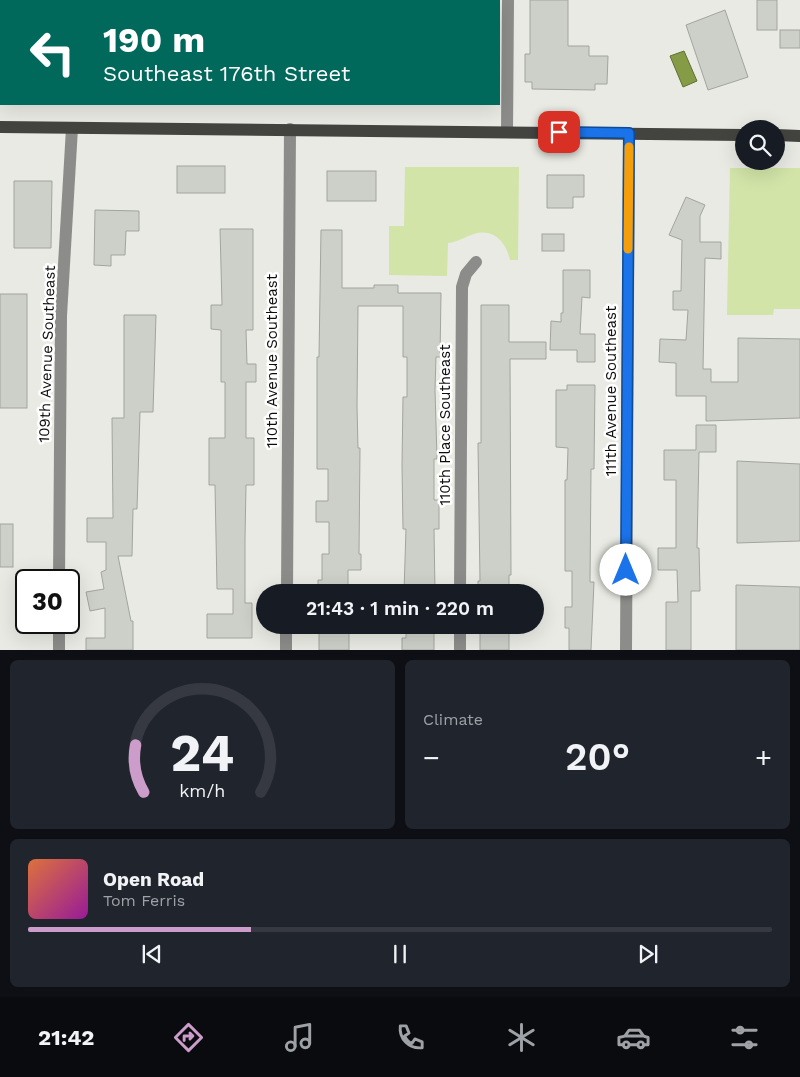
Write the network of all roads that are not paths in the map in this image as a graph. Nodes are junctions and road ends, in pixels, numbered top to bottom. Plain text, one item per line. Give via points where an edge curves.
1 (508, 0) edge
2 (0, 127) edge
3 (72, 128) junction
4 (290, 129) junction
5 (507, 132) junction
6 (629, 133) junction
7 (735, 135) edge
8 (785, 135) edge
9 (800, 136) edge
10 (476, 262) dead end
11 (60, 569) edge
12 (286, 584) edge
13 (460, 584) edge
14 (59, 634) edge
15 (286, 634) edge
16 (460, 634) edge
17 (59, 650) edge
18 (286, 650) edge
19 (460, 650) edge
20 (626, 650) edge

1 - 5 street
2 - 3 main road
3 - 4 main road
3 - 11 street, 109th Avenue Southeast via 62,316
4 - 5 main road
4 - 12 street, 110th Avenue Southeast
5 - 6 main road
6 - 7 main road
6 - 20 street, 111th Avenue Southeast
8 - 9 main road
10 - 13 street, 110th Place Southeast via 466,274 462,287
14 - 17 street
15 - 18 street
16 - 19 street

